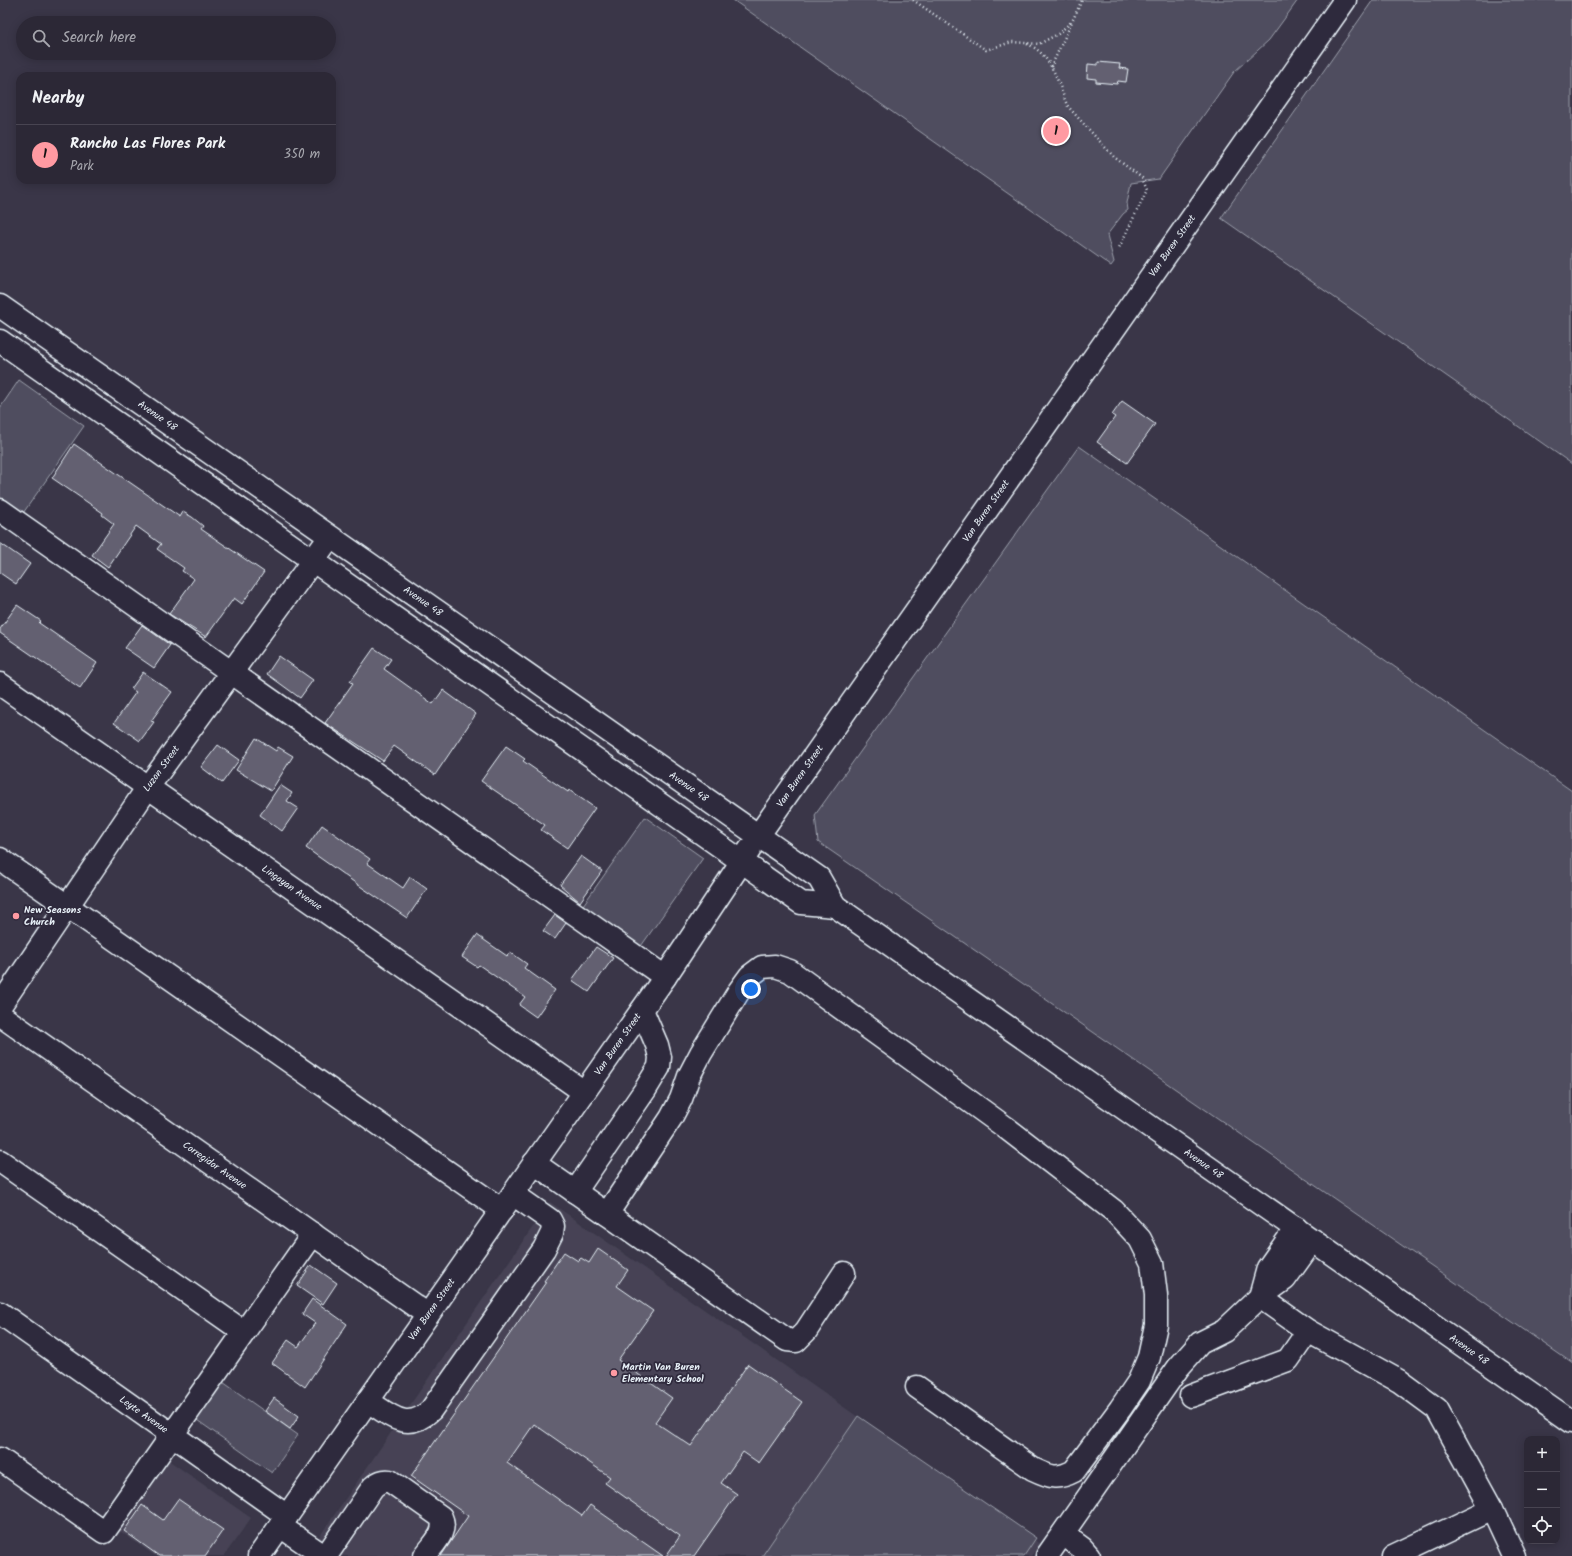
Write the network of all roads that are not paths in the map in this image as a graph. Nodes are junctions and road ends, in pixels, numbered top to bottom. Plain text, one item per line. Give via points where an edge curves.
1 (1345, 0) edge
2 (0, 306) edge
3 (0, 322) edge
4 (0, 342) edge
5 (101, 376) junction
6 (0, 510) edge
7 (330, 537) junction
8 (313, 560) junction
9 (232, 673) junction
10 (0, 684) edge
11 (148, 788) junction
12 (758, 836) junction
13 (0, 859) edge
14 (741, 861) junction
15 (68, 906) junction
16 (835, 906) junction
17 (665, 976) junction
18 (0, 1006) edge
19 (642, 1010) junction
20 (0, 1015) edge
21 (659, 1052) junction
22 (688, 1076) junction
23 (652, 1079) junction
24 (584, 1092) junction
25 (681, 1099) junction
26 (0, 1161) edge
27 (534, 1163) junction
28 (576, 1192) junction
29 (507, 1202) junction
30 (607, 1214) junction
31 (313, 1234) junction
32 (1304, 1234) junction
33 (844, 1273) dead end
34 (1260, 1297) junction
35 (0, 1313) edge
36 (428, 1315) junction
37 (1308, 1331) junction
38 (244, 1332) junction
39 (917, 1387) dead end
40 (1191, 1396) dead end
41 (368, 1401) junction
42 (1572, 1422) edge
43 (172, 1435) junction
44 (0, 1459) edge
45 (1492, 1509) junction
46 (284, 1521) junction
47 (1063, 1534) junction
48 (259, 1556) edge
49 (325, 1556) edge
50 (425, 1556) edge
51 (1047, 1556) edge
52 (1089, 1556) edge
53 (1393, 1556) edge
54 (1514, 1556) edge

1 - 12 street, Van Buren Street
2 - 5 street, Avenue 48
3 - 5 street via 60,364
4 - 8 street, Avenue 48
5 - 7 street, Avenue 48
6 - 9 street
7 - 8 street, Luzon Street
7 - 12 street, Avenue 48
8 - 9 street, Luzon Street
8 - 14 street, Avenue 48
9 - 11 street, Luzon Street
9 - 17 street
10 - 11 street, Lingayan Avenue
11 - 15 street, Luzon Street
11 - 24 street, Lingayan Avenue
12 - 14 street, Van Buren Street
12 - 16 street, Avenue 48 via 819,878
13 - 15 street
14 - 16 street, Avenue 48 via 801,903
14 - 17 street, Van Buren Street
15 - 18 street, Luzon Street
15 - 29 street
16 - 32 street, Avenue 48
17 - 19 street, Van Buren Street
19 - 21 street
19 - 24 street, Van Buren Street
20 - 31 street, Corregidor Avenue
21 - 22 street
21 - 23 street via 659,1067
22 - 25 street
22 - 39 street via 750,976 762,967 775,966 790,970 1005,1127 1114,1211 1140,1239 1152,1263 1156,1295 1156,1325 1149,1357 1139,1381 1074,1471 1055,1477 1039,1472
23 - 25 street
23 - 28 street
24 - 27 street, Van Buren Street
25 - 30 street via 651,1150
26 - 38 street
27 - 28 street
27 - 29 street, Van Buren Street
28 - 30 street
29 - 36 street, Van Buren Street
29 - 41 street via 550,1220 553,1226 552,1233 544,1249 425,1416 409,1422 399,1420
30 - 33 street via 787,1340 796,1341 806,1331
31 - 36 street, Corregidor Avenue
31 - 38 street
32 - 34 street via 1285,1279
32 - 42 street, Avenue 48
34 - 37 street
34 - 47 street via 1224,1331 1200,1343 1178,1368
35 - 43 street, Leyte Avenue
36 - 41 street, Van Buren Street
37 - 40 street via 1288,1360
37 - 45 street via 1399,1381 1437,1409
38 - 43 street
41 - 46 street, Van Buren Street
43 - 44 street via 104,1532
43 - 46 street, Leyte Avenue
45 - 53 street
45 - 54 street
46 - 48 street, Van Buren Street
46 - 49 street, Leyte Avenue
47 - 51 street
47 - 52 street
49 - 50 street via 373,1487 385,1480 441,1518 443,1530

